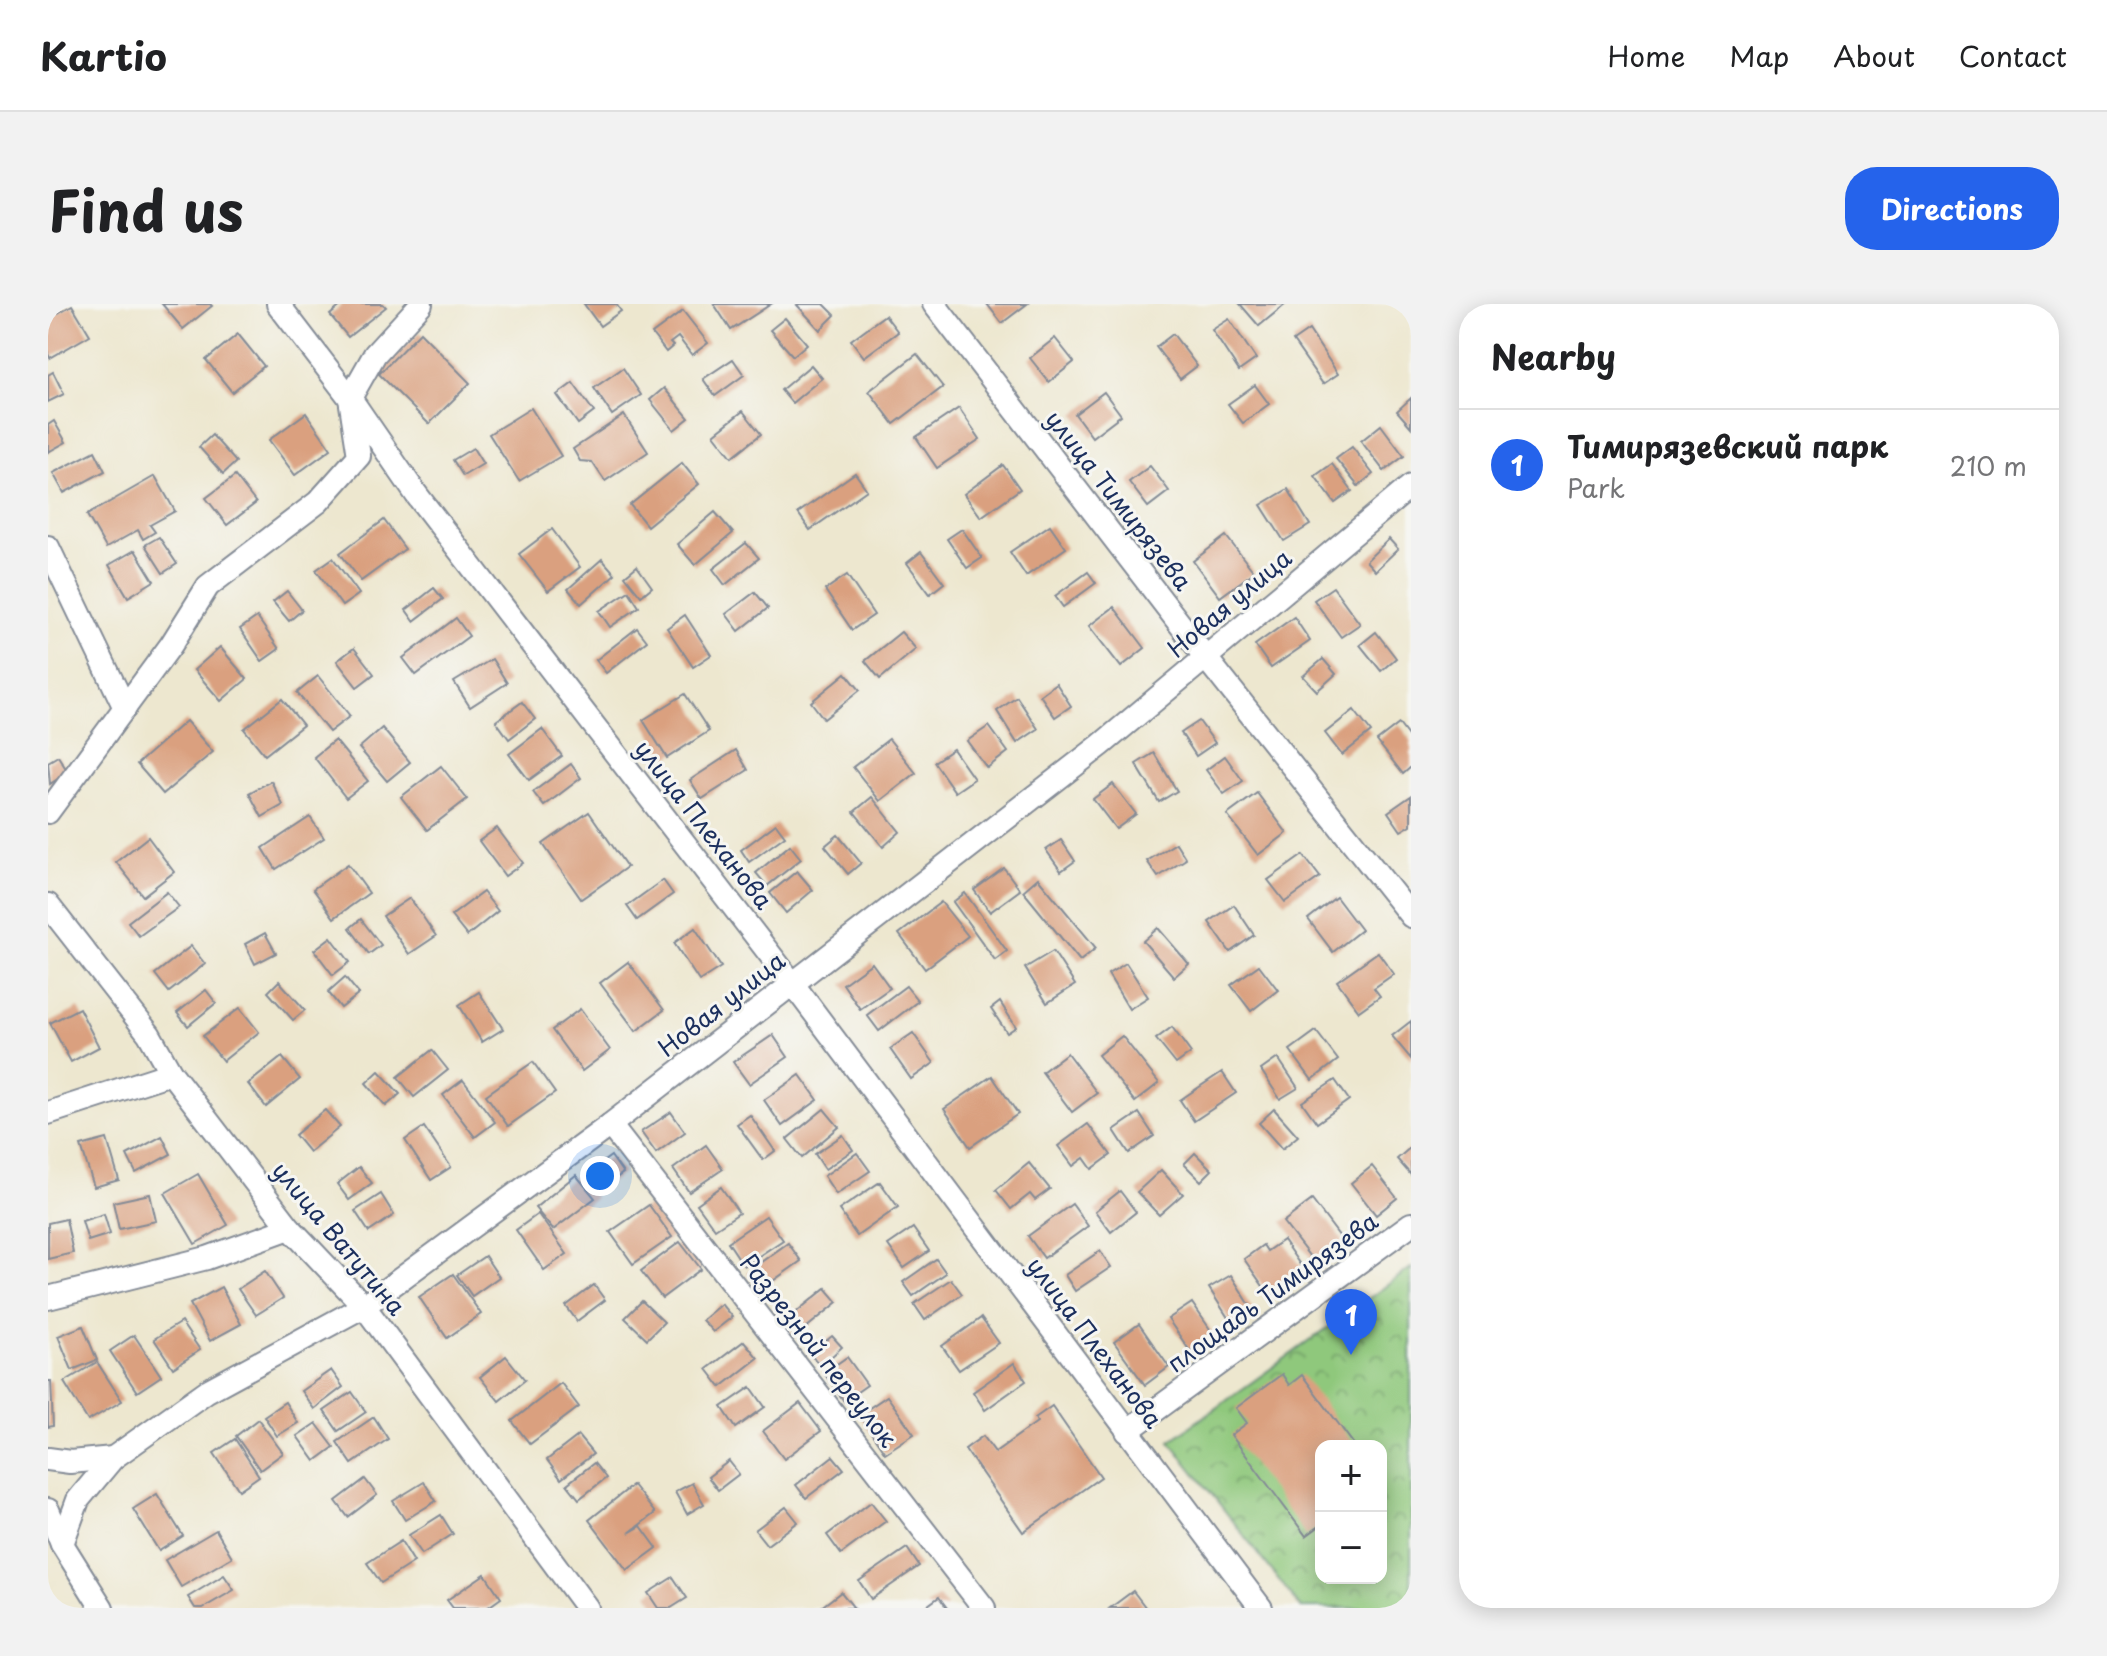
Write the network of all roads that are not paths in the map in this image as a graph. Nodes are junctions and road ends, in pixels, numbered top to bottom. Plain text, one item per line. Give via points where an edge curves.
1 (278, 304) edge
2 (421, 304) edge
3 (934, 304) edge
4 (350, 398) junction
5 (1411, 486) edge
6 (48, 547) edge
7 (1206, 658) junction
8 (125, 708) junction
9 (48, 812) edge
10 (48, 905) edge
11 (1411, 916) edge
12 (792, 983) junction
13 (171, 1073) junction
14 (48, 1113) edge
15 (610, 1125) junction
16 (1411, 1224) edge
17 (290, 1228) junction
18 (48, 1298) edge
19 (364, 1306) junction
20 (1127, 1431) junction
21 (113, 1458) junction
22 (48, 1459) edge
23 (48, 1510) edge
24 (53, 1548) edge
25 (102, 1608) edge
26 (587, 1608) edge
27 (984, 1608) edge
28 (1261, 1608) edge

1 - 4 street, улица Плеханова
2 - 4 street via 375,354
3 - 7 street, улица Тимирязева
4 - 8 street via 359,456 318,502 208,586
4 - 12 street, улица Плеханова via 416,494
5 - 7 street, Новая улица
6 - 8 street
7 - 11 street, улица Тимирязева
7 - 12 street, Новая улица
8 - 9 street
10 - 13 street, улица Ватутина via 149,1034
12 - 15 street, Новая улица
12 - 20 street, улица Плеханова
13 - 14 street
13 - 17 street, улица Ватутина
15 - 19 street, Новая улица
15 - 27 street, Разрезной переулок
16 - 20 street, площадь Тимирязева
17 - 18 street via 207,1258
17 - 19 street, улица Ватутина
19 - 21 street, Новая улица via 207,1391
19 - 26 street, улица Ватутина
20 - 28 street, улица Плеханова
21 - 22 street
21 - 24 street, Новая улица via 78,1500
23 - 24 street
24 - 25 street

